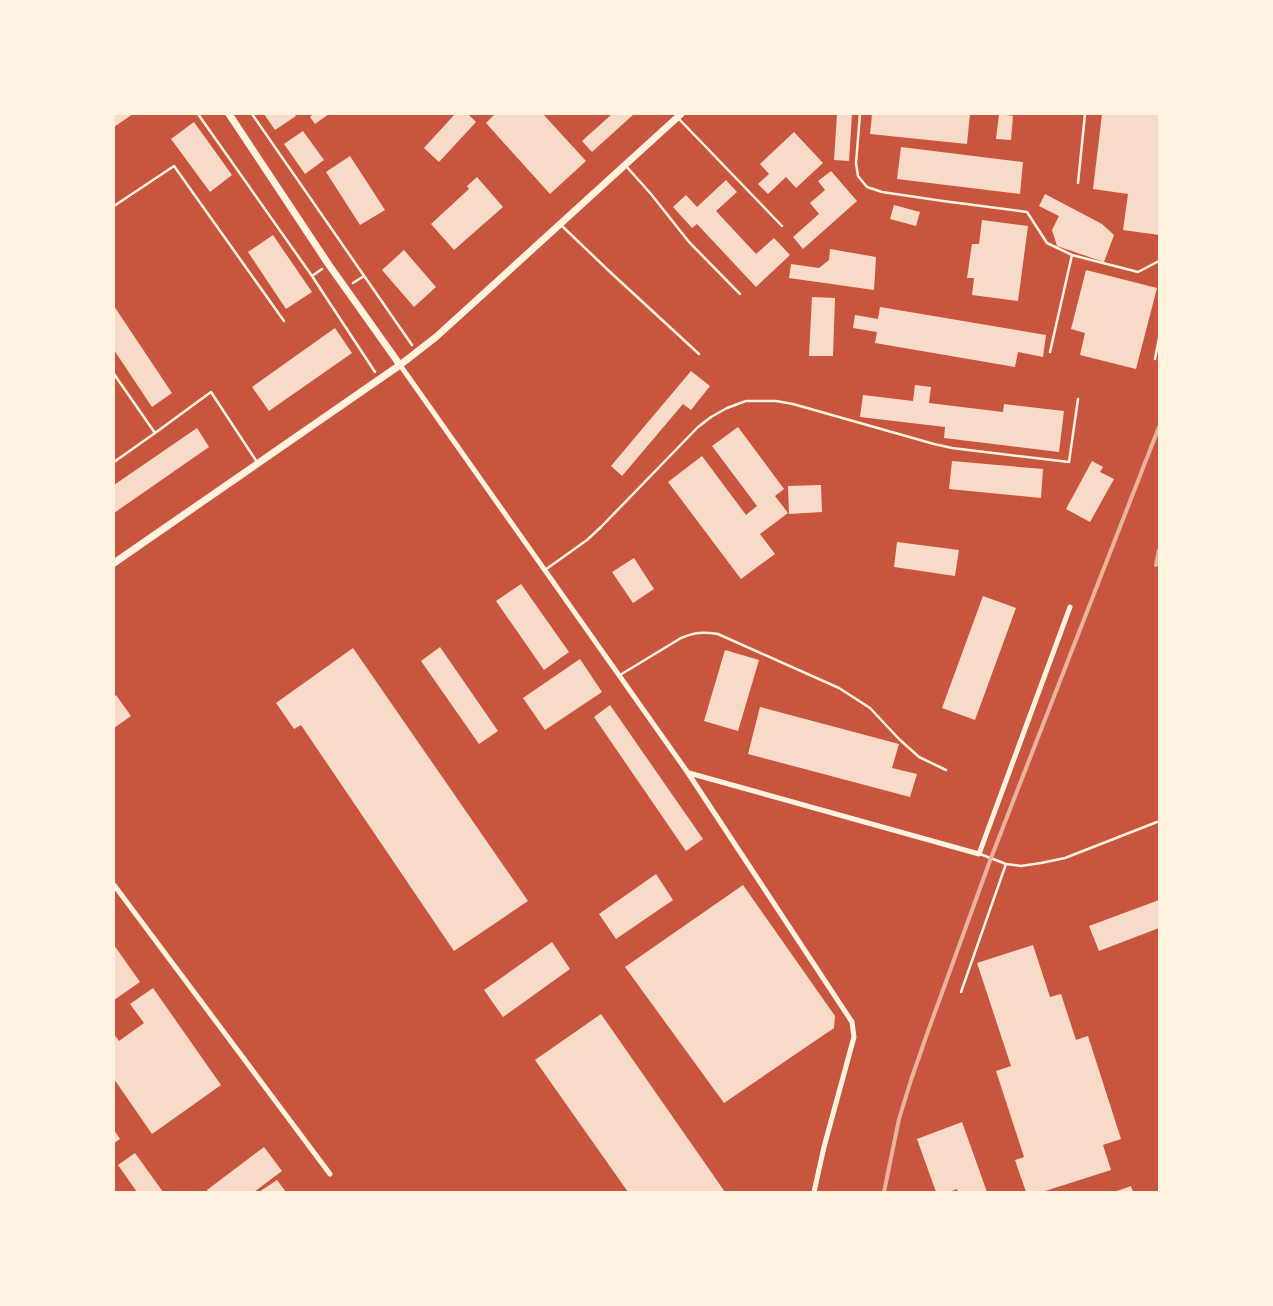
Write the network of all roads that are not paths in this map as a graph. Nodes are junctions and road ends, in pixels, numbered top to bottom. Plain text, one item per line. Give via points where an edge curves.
1 (229, 114) edge
2 (860, 114) edge
3 (1086, 114) edge
4 (679, 115) edge
5 (625, 165) junction
6 (1078, 183) dead end
7 (114, 206) edge
8 (560, 224) junction
9 (782, 226) dead end
10 (1072, 255) junction
11 (1159, 262) edge
12 (740, 294) dead end
13 (284, 321) dead end
14 (1159, 338) edge
15 (1050, 352) dead end
16 (699, 354) dead end
17 (1155, 359) dead end
18 (400, 365) junction
19 (114, 374) edge
20 (1078, 399) dead end
21 (155, 433) junction
22 (114, 462) edge
23 (258, 464) junction
24 (114, 563) edge
25 (545, 570) junction
26 (1070, 607) dead end
27 (619, 675) junction
28 (946, 770) dead end
29 (688, 773) junction
30 (1158, 822) dead end
31 (979, 854) junction
32 (1006, 864) junction
33 (114, 885) edge
34 (962, 992) dead end
35 (330, 1174) dead end
36 (814, 1192) edge

1 - 18 street
2 - 10 lane via 856,163 858,176 867,187 882,192 1027,212 1047,243
3 - 6 lane
4 - 5 street
4 - 9 lane
5 - 8 street
5 - 12 lane via 689,242
7 - 13 lane via 174,166
8 - 16 lane
8 - 18 street via 436,337
10 - 11 lane via 1138,272
10 - 15 lane
14 - 17 lane
18 - 23 street
18 - 25 street
19 - 21 lane
20 - 25 lane via 1069,462 952,448 793,404 746,401 727,408 698,427 601,528
21 - 22 lane
21 - 23 lane via 211,392
23 - 24 street
25 - 27 street
26 - 31 street
27 - 28 lane via 692,633 718,634 839,688 870,708 919,757
27 - 29 street
29 - 31 street
29 - 36 street via 852,1022 854,1037
30 - 32 lane via 1065,858 1021,866
31 - 32 lane
32 - 34 lane
33 - 35 street

